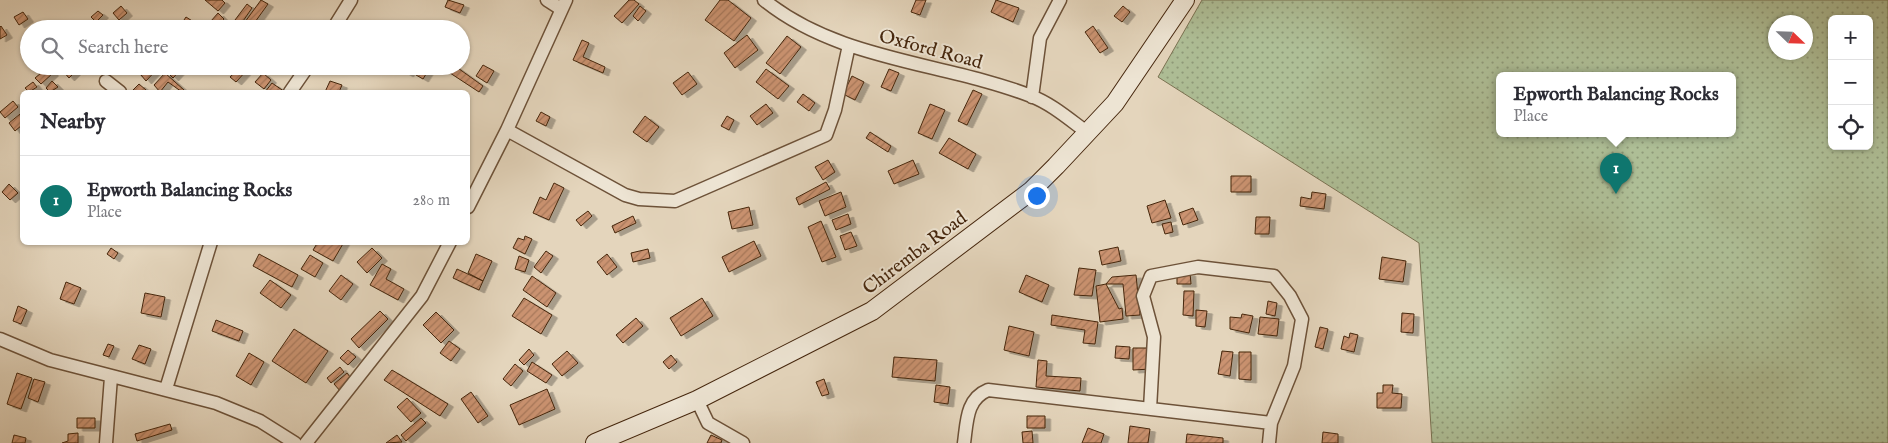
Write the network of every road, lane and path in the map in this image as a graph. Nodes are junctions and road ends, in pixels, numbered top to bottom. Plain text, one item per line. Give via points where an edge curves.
1 (351, 0) edge
2 (547, 0) edge
3 (764, 0) edge
4 (1060, 0) edge
5 (1185, 0) edge
6 (564, 5) edge
7 (339, 20) edge
8 (849, 45) junction
9 (302, 75) edge
10 (106, 81) dead end
11 (117, 90) edge
12 (291, 90) edge
13 (1032, 97) junction
14 (507, 130) junction
15 (1088, 133) junction
16 (470, 204) edge
17 (210, 245) edge
18 (448, 245) edge
19 (0, 340) edge
20 (111, 377) junction
21 (166, 389) junction
22 (697, 400) junction
23 (1150, 409) junction
24 (1271, 423) junction
25 (106, 443) edge
26 (295, 443) edge
27 (306, 443) edge
28 (595, 443) edge
29 (742, 443) edge
30 (964, 443) edge
31 (1269, 443) edge

1 - 7 street
2 - 6 street
3 - 8 street, Oxford Road via 781,14
4 - 13 street via 1040,38
5 - 15 main road, Chiremba Road via 1115,103
6 - 14 street
8 - 13 street, Oxford Road
8 - 14 street via 835,110 826,135 675,202 625,195
9 - 12 street
10 - 11 street
13 - 15 street, Oxford Road
14 - 16 street
15 - 22 main road, Chiremba Road via 1031,191 872,311
17 - 21 street
18 - 27 street via 422,296
19 - 20 street via 50,360
20 - 21 street
20 - 25 street
21 - 26 street via 216,403 260,421
22 - 28 main road, Chiremba Road
22 - 29 street via 708,423
23 - 24 street
23 - 24 street via 1154,337 1143,296 1151,276 1198,267 1274,276 1302,319 1294,366
23 - 30 street via 988,390 979,394 970,406
24 - 31 street

